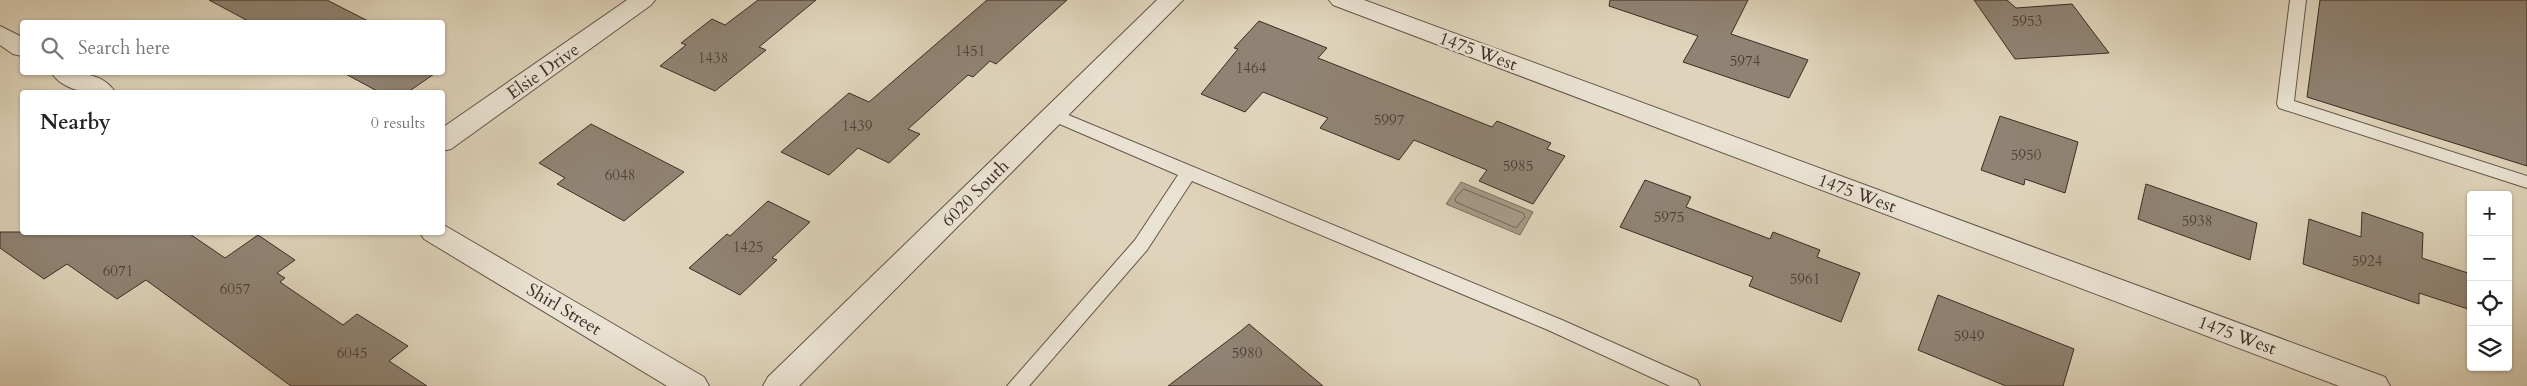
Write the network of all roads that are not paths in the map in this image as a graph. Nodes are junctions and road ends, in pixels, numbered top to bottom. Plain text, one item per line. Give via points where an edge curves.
1 (643, 0) edge
2 (1171, 0) edge
3 (1341, 0) edge
4 (2298, 0) edge
5 (0, 34) edge
6 (20, 47) edge
7 (69, 75) edge
8 (98, 90) edge
9 (1054, 115) junction
10 (445, 140) edge
11 (1189, 172) junction
12 (2527, 182) edge
13 (439, 235) edge
14 (693, 386) edge
15 (779, 386) edge
16 (1017, 386) edge
17 (1690, 386) edge
18 (2374, 386) edge

1 - 10 street, Elsie Drive
2 - 9 street, 6020 South
3 - 18 street, 1475 West
4 - 12 lane via 2285,104
5 - 6 street
7 - 8 street
9 - 11 lane
9 - 15 street, 6020 South
11 - 16 lane via 1141,245
11 - 17 lane via 1555,325
13 - 14 street, Shirl Street

